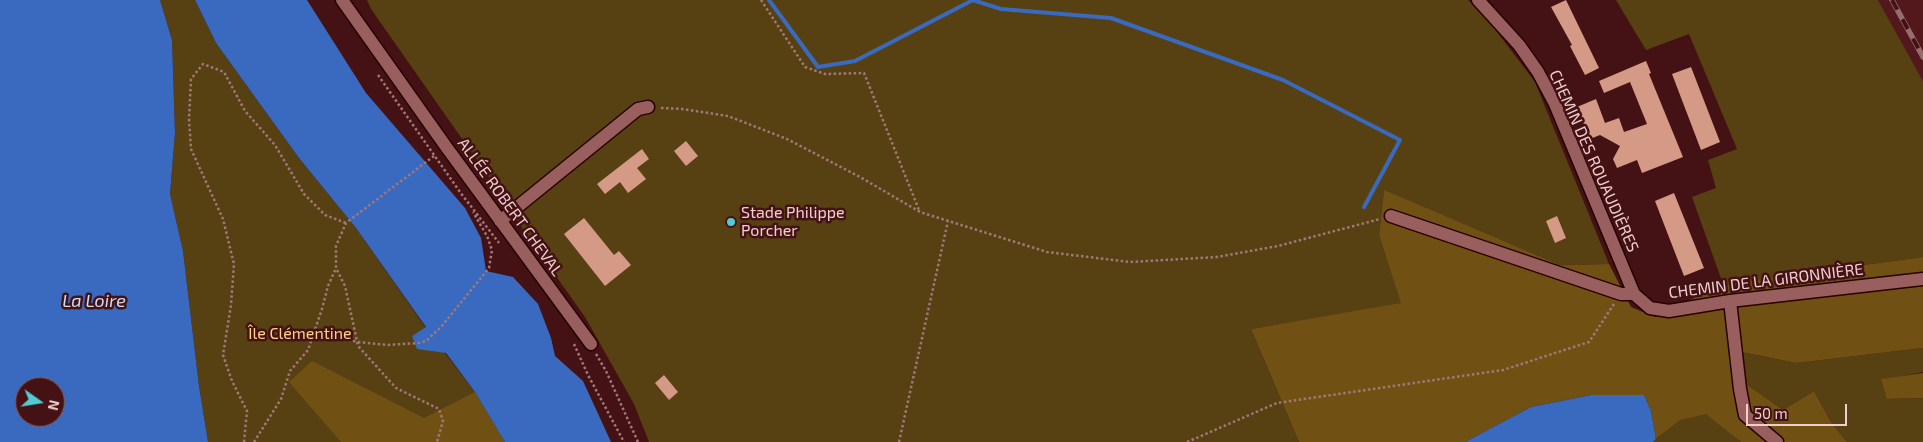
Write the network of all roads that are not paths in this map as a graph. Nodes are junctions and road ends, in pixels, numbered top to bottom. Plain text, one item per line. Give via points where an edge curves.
1 (1478, 0) edge
2 (347, 2) edge
3 (648, 107) road end
4 (1391, 216) road end
5 (500, 220) junction
6 (1923, 279) edge
7 (1634, 294) junction
8 (1730, 301) junction
9 (590, 344) road end
10 (1777, 442) edge

1 - 7 street, CHEMIN DES ROUAUDIÈRES via 1519,44 1555,104
2 - 5 street, ALLÉE ROBERT CHEVAL
3 - 5 street via 638,109
4 - 7 street via 1621,294
5 - 9 street, ALLÉE ROBERT CHEVAL
6 - 8 street, CHEMIN DE LA GIRONNIÈRE
7 - 8 street, CHEMIN DE LA GIRONNIÈRE via 1650,308 1669,310
8 - 10 street via 1746,415

